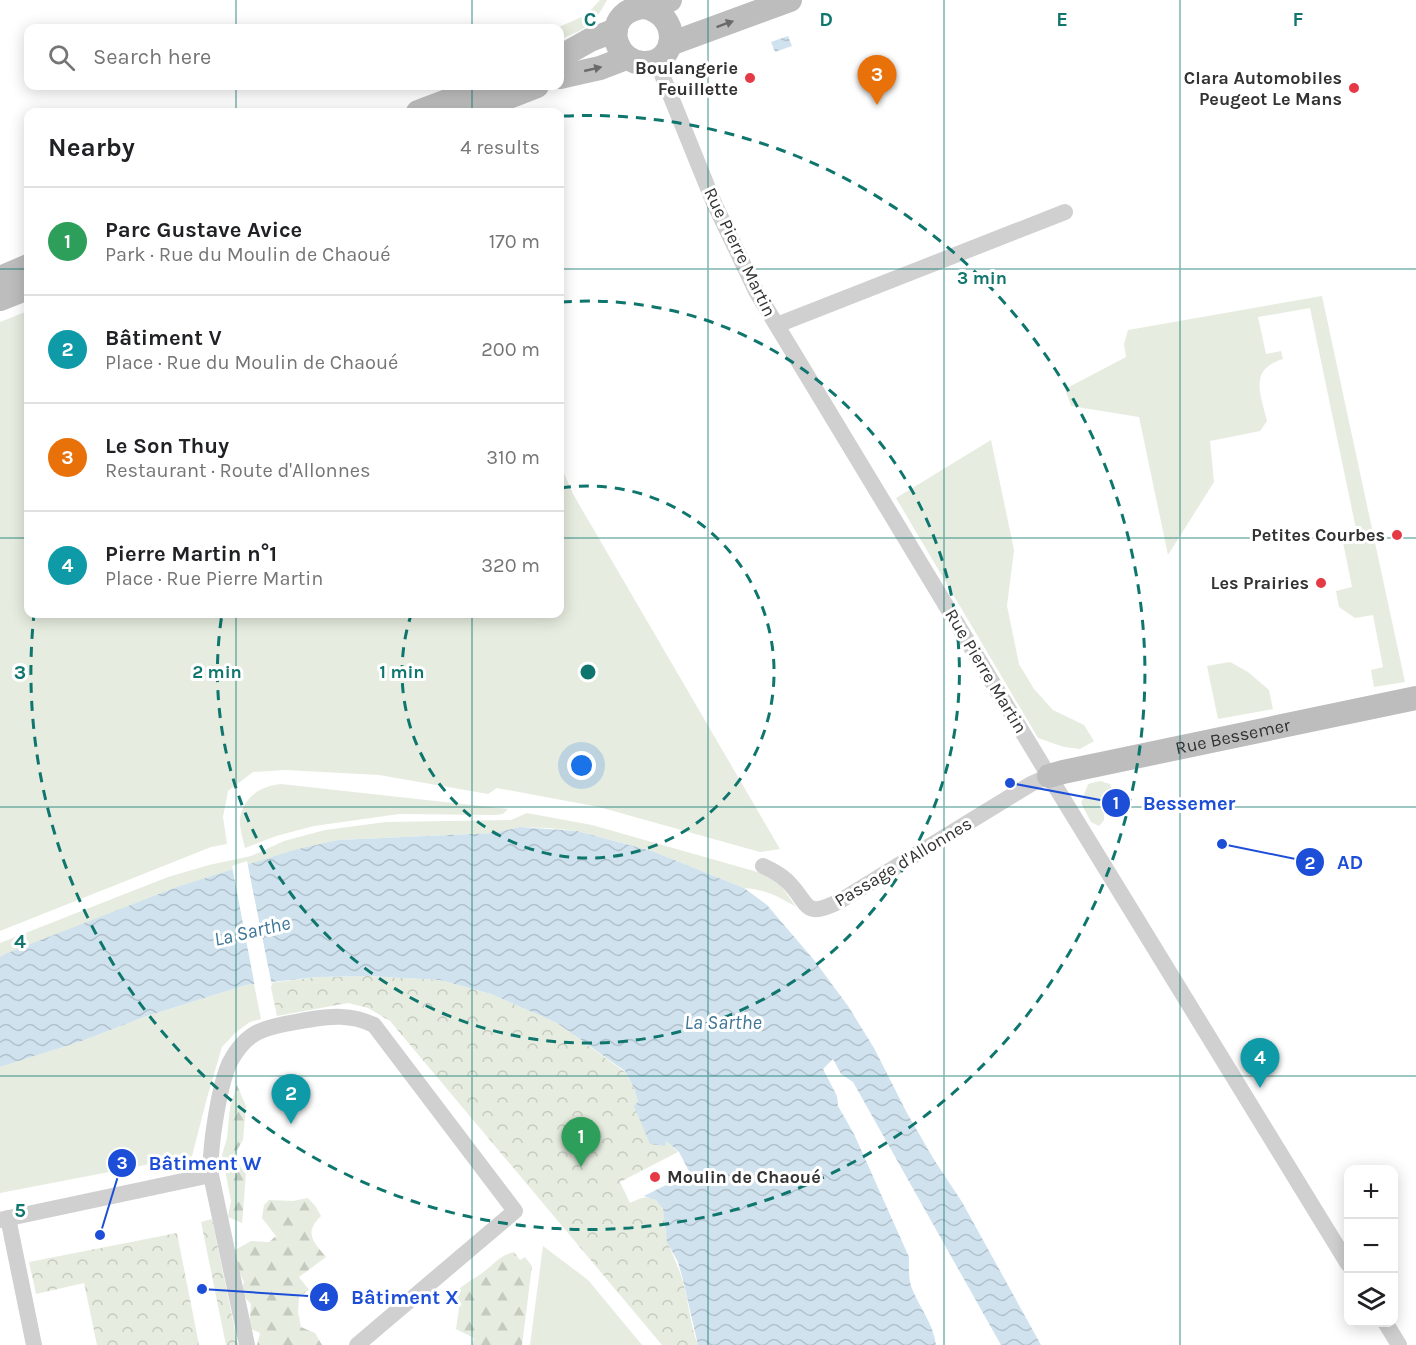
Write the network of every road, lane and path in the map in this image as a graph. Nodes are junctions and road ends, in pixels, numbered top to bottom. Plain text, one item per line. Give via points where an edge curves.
1 (670, 0) edge
2 (790, 0) edge
3 (636, 6) edge
4 (616, 30) junction
5 (663, 52) junction
6 (564, 55) edge
7 (626, 58) junction
8 (564, 76) edge
9 (476, 90) edge
10 (527, 90) edge
11 (428, 108) edge
12 (480, 108) edge
13 (1065, 212) dead end
14 (24, 268) edge
15 (0, 278) edge
16 (24, 290) edge
17 (0, 299) edge
18 (777, 325) junction
19 (1416, 698) edge
20 (1049, 776) junction
21 (763, 866) dead end
22 (210, 1175) junction
23 (4, 1219) edge
24 (1344, 1257) edge
25 (1388, 1327) edge
26 (34, 1345) edge
27 (247, 1345) edge
28 (357, 1345) edge
29 (1399, 1345) edge

1 - 3 main road
5 -> 2 main road
3 - 4 main road via 622,17
3 - 5 main road via 664,17 671,30
4 - 6 main road
4 - 7 main road via 617,44
5 - 7 main road via 641,63
5 - 18 street, Rue Pierre Martin via 734,248
8 -> 7 main road
9 - 11 main road
10 - 12 main road
13 - 18 street
14 - 15 main road
16 - 17 main road
18 - 20 street, Rue Pierre Martin
19 - 20 main road, Rue Bessemer
20 - 21 street, Passage d'Allonnes via 823,910 807,906 788,882
20 - 24 street, Rue Pierre Martin
22 - 23 street
22 - 27 street
22 - 28 street via 210,1152 229,1065 236,1052 256,1033 332,1016 347,1016 374,1025 514,1211
23 - 26 street
25 - 29 street

